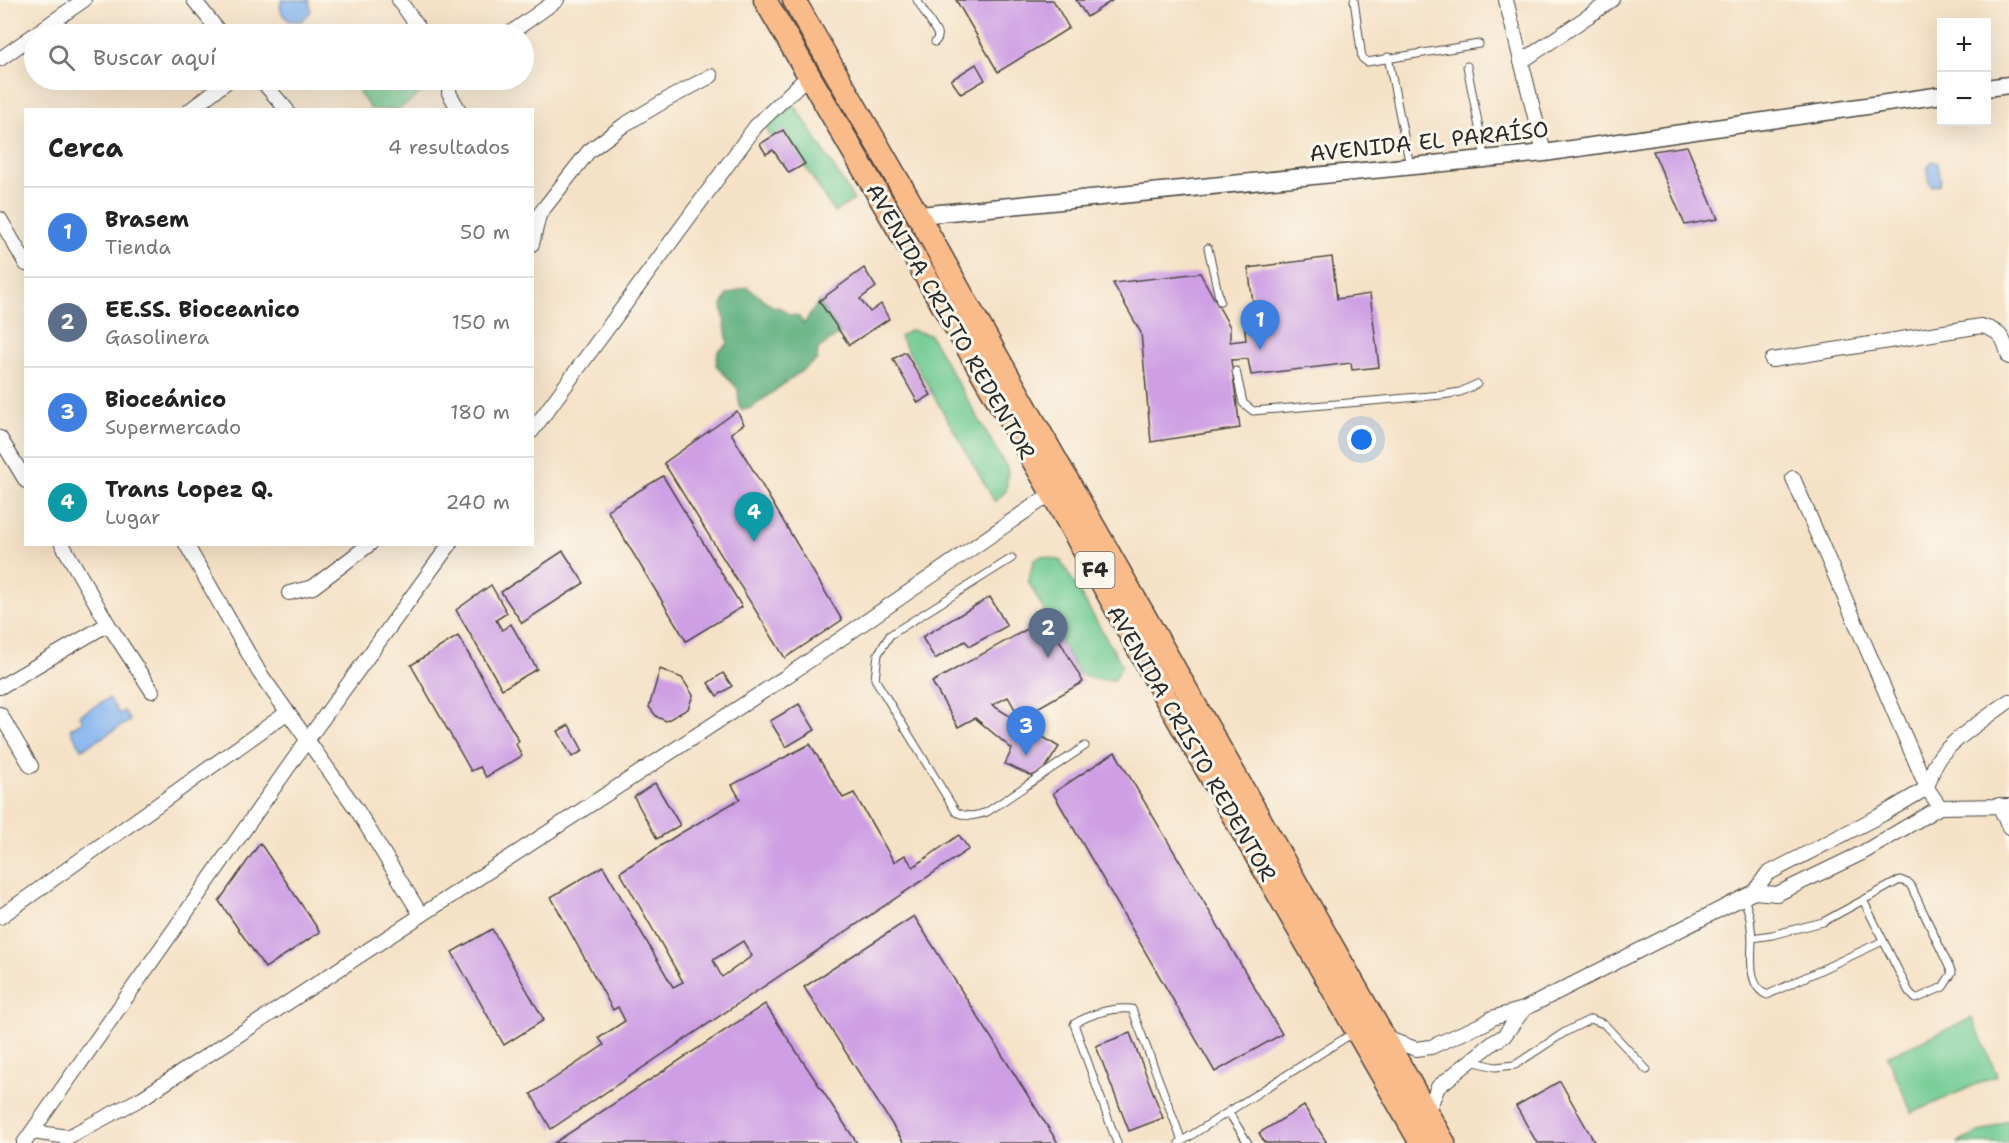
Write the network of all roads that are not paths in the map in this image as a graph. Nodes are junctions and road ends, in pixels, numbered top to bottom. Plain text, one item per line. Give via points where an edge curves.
1 (84, 0) edge
2 (194, 0) edge
3 (399, 0) edge
4 (557, 0) edge
5 (765, 0) edge
6 (794, 0) edge
7 (916, 0) edge
8 (1354, 0) edge
9 (1506, 0) edge
10 (1612, 0) edge
11 (50, 24) edge
12 (213, 24) edge
13 (416, 24) edge
14 (523, 24) edge
15 (935, 42) dead end
16 (24, 43) edge
17 (1479, 44) dead end
18 (1388, 57) junction
19 (0, 59) edge
20 (1521, 62) junction
21 (1467, 66) dead end
22 (711, 76) dead end
23 (808, 76) junction
24 (2009, 85) edge
25 (1991, 87) edge
26 (216, 90) edge
27 (270, 90) edge
28 (449, 90) edge
29 (1937, 96) edge
30 (193, 108) edge
31 (285, 108) edge
32 (458, 108) edge
33 (1544, 153) junction
34 (1485, 159) junction
35 (1410, 166) junction
36 (536, 211) edge
37 (920, 215) junction
38 (0, 219) edge
39 (534, 228) edge
40 (1208, 248) dead end
41 (24, 261) edge
42 (1220, 301) dead end
43 (2009, 357) edge
44 (1772, 360) dead end
45 (1236, 371) dead end
46 (1477, 384) dead end
47 (534, 428) edge
48 (0, 438) edge
49 (24, 478) edge
50 (1793, 478) dead end
51 (1052, 493) junction
52 (63, 546) edge
53 (187, 546) edge
54 (367, 546) edge
55 (449, 546) edge
56 (1012, 558) dead end
57 (289, 593) dead end
58 (108, 624) junction
59 (0, 687) edge
60 (152, 691) dead end
61 (2009, 701) edge
62 (288, 712) junction
63 (0, 714) edge
64 (308, 739) junction
65 (1085, 746) dead end
66 (31, 765) dead end
67 (1927, 788) junction
68 (2004, 805) edge
69 (1940, 807) junction
70 (2009, 827) edge
71 (1851, 830) junction
72 (1862, 853) junction
73 (1749, 895) junction
74 (1863, 900) junction
75 (421, 915) junction
76 (0, 917) edge
77 (1752, 938) junction
78 (1883, 940) junction
79 (1524, 1009) junction
80 (1357, 1030) junction
81 (1386, 1038) junction
82 (1471, 1061) junction
83 (1647, 1070) dead end
84 (1229, 1113) junction
85 (1427, 1113) junction
86 (28, 1137) edge
87 (69, 1140) edge
88 (1180, 1142) edge
89 (1117, 1143) edge
90 (1248, 1143) edge
91 (1421, 1143) edge
92 (1444, 1143) edge

1 - 11 street
2 - 12 street
3 - 13 street
4 - 14 street
5 - 23 highway, AVENIDA CRISTO REDENTOR / F4
6 - 37 highway, AVENIDA CRISTO REDENTOR / F4
7 - 15 lane via 938,33
8 - 18 lane via 1362,58 1367,62
9 - 20 street
10 - 20 street
16 - 19 street
17 - 18 lane
18 - 35 lane
20 - 33 street
21 - 34 lane
22 - 36 street via 649,110 590,151
23 - 47 street via 756,126
23 - 51 highway, AVENIDA CRISTO REDENTOR / F4
24 - 25 street
26 - 30 street
27 - 31 street
28 - 32 street
29 - 33 street, AVENIDA EL PARAÍSO
33 - 34 street, AVENIDA EL PARAÍSO
34 - 35 street, AVENIDA EL PARAÍSO
35 - 37 street, AVENIDA EL PARAÍSO
36 - 39 street
37 - 81 highway, AVENIDA CRISTO REDENTOR / F4
38 - 41 street
40 - 42 lane
43 - 44 street via 2005,342 1995,330 1981,326
45 - 46 lane via 1243,403 1252,411 1442,395
48 - 49 street
50 - 67 street
51 - 75 street via 784,678
51 - 80 highway, AVENIDA CRISTO REDENTOR / F4
52 - 58 street
53 - 62 street via 259,672
54 - 57 street via 313,587
55 - 64 street
56 - 65 lane via 891,635 878,654 875,679 956,812 964,816 987,812
58 - 59 street
58 - 60 street
61 - 67 street via 1941,755
62 - 64 street
62 - 76 street
63 - 66 street
64 - 75 street
64 - 86 street
67 - 69 street
67 - 71 street
68 - 69 street
68 - 70 street
69 - 72 street
71 - 72 street
71 - 73 street via 1767,874
72 - 73 street via 1777,894
73 - 77 lane
73 - 79 street
74 - 77 lane via 1823,922
74 - 78 lane
74 - 78 lane via 1900,880 1910,884 1952,973 1943,987 1916,999
75 - 87 street via 142,1098
77 - 78 lane via 1753,982 1767,995
79 - 81 street via 1492,1018 1431,1047 1416,1049
79 - 82 street via 1504,1036
80 - 84 lane
80 - 91 highway, AVENIDA CRISTO REDENTOR / F4
81 - 85 highway, AVENIDA CRISTO REDENTOR / F4
82 - 83 lane via 1495,1067 1515,1065 1591,1019 1604,1024
82 - 85 street via 1438,1088
84 - 88 lane
84 - 90 lane
85 - 92 highway, AVENIDA CRISTO REDENTOR / F4
86 - 87 street
88 - 89 lane via 1132,1009 1117,1008 1074,1024

